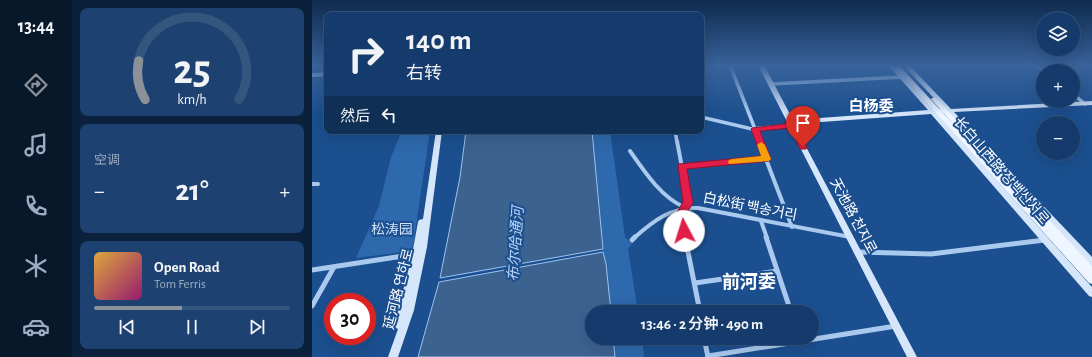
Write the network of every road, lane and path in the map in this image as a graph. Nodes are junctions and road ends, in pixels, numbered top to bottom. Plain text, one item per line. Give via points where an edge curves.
1 (737, 82) edge
2 (815, 82) edge
3 (909, 82) edge
4 (915, 82) edge
5 (919, 82) edge
6 (771, 84) joint
7 (1080, 100) edge
8 (1092, 103) edge
9 (1085, 104) junction
10 (941, 111) junction
11 (704, 118) edge
12 (792, 124) junction
13 (755, 129) junction
14 (434, 134) edge
15 (439, 134) edge
16 (676, 134) edge
17 (630, 151) dead end
18 (766, 159) junction
19 (682, 166) junction
20 (312, 184) edge
21 (318, 184) dead end
22 (686, 208) junction
23 (761, 221) junction
24 (792, 227) junction
25 (850, 237) junction
26 (1054, 238) junction
27 (632, 240) dead end
28 (1045, 240) junction
29 (858, 252) junction
30 (419, 253) junction
31 (1092, 263) edge
32 (334, 267) junction
33 (312, 270) edge
34 (777, 271) junction
35 (1092, 272) edge
36 (1092, 280) edge
37 (695, 283) junction
38 (1092, 293) edge
39 (699, 305) edge
40 (789, 305) edge
41 (312, 306) edge
42 (896, 326) junction
43 (819, 337) edge
44 (706, 345) edge
45 (771, 345) edge
46 (708, 356) edge
47 (389, 357) edge
48 (393, 357) edge
49 (912, 357) edge

1 - 13 street
2 - 6 street
3 - 10 street, 长白山西路 장백산서로
4 - 10 main road, 长白山西路 장백산서로
5 - 10 street, 长白山西路 장백산서로
6 - 12 street, 天池路 천지로
7 - 9 street
8 - 9 street
9 - 10 street
10 - 12 street
10 - 26 main road, 长白山西路 장백산서로
10 - 28 street, 长白山西路 장백산서로
10 - 31 street, 长白山西路 장백산서로
10 - 35 main road, 长白山西路 장백산서로
11 - 13 street
12 - 13 street
12 - 25 street, 天池路 천지로
13 - 18 street
14 - 30 street, 延河路 연하로
15 - 30 street, 延河路 연하로
16 - 19 street
17 - 22 street via 646,174 676,204
18 - 19 street
18 - 24 street
19 - 22 street via 688,199
20 - 21 street
22 - 23 street, 白松街 백송거리 via 698,208
22 - 27 street, 白松街 백송거리 via 661,216
22 - 37 street via 682,211 681,218
23 - 24 street, 白松街 백송거리
23 - 34 street
24 - 25 street, 白松街 백송거리
25 - 29 street, 天池路 천지로
26 - 28 street
26 - 36 main road, 长白山西路 장백산서로
28 - 29 street via 931,254
28 - 38 street, 长白山西路 장백산서로
29 - 42 street, 天池路 천지로
30 - 32 street
30 - 47 street, 延河路 연하로
30 - 48 street, 延河路 연하로 via 409,310
32 - 33 street
32 - 41 street
34 - 37 street
34 - 40 street
37 - 39 street
42 - 43 street
42 - 49 street, 天池路 천지로
44 - 46 street
45 - 46 street

